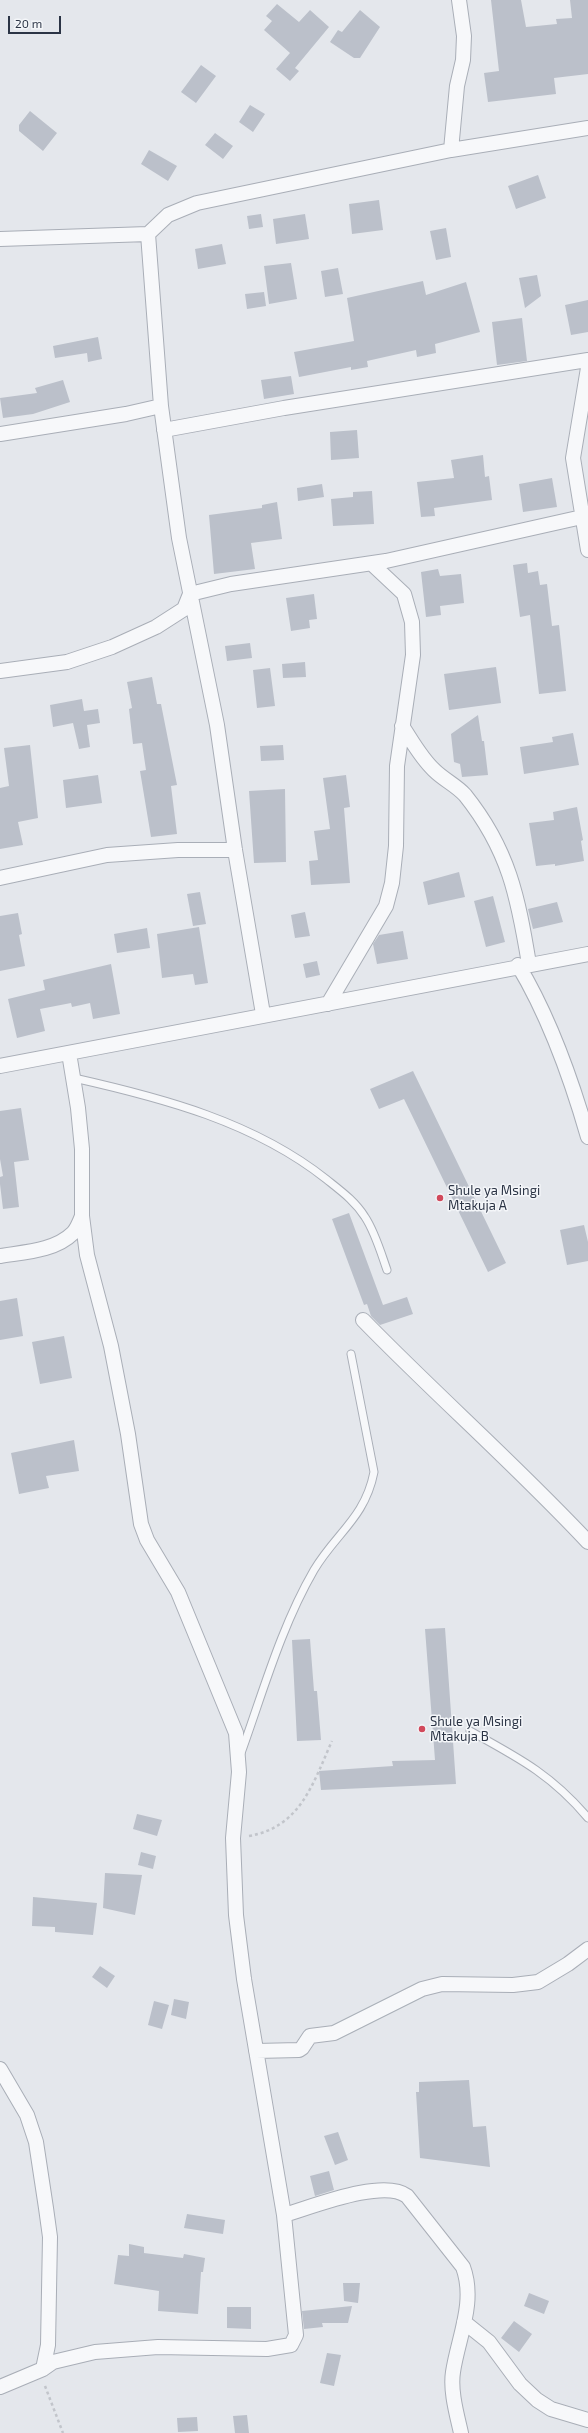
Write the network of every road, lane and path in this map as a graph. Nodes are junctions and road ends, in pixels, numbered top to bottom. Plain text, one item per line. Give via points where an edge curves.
1 (459, 0) edge
2 (588, 128) edge
3 (451, 150) junction
4 (148, 234) junction
5 (0, 239) edge
6 (588, 360) edge
7 (588, 368) edge
8 (161, 406) junction
9 (164, 430) junction
10 (0, 434) edge
11 (582, 518) junction
12 (588, 550) edge
13 (372, 564) junction
14 (190, 594) junction
15 (0, 672) edge
16 (402, 726) junction
17 (235, 850) junction
18 (0, 878) edge
19 (588, 954) edge
20 (524, 965) junction
21 (328, 1004) junction
22 (263, 1014) junction
23 (68, 1053) junction
24 (0, 1066) edge
25 (74, 1078) junction
26 (588, 1137) edge
27 (82, 1216) junction
28 (0, 1256) edge
29 (388, 1270) dead end
30 (363, 1320) dead end
31 (351, 1354) dead end
32 (588, 1542) edge
33 (470, 1731) dead end
34 (332, 1741) dead end
35 (239, 1758) junction
36 (588, 1818) edge
37 (233, 1838) junction
38 (588, 1949) edge
39 (256, 2051) junction
40 (0, 2069) edge
41 (284, 2215) junction
42 (464, 2322) junction
43 (43, 2369) junction
44 (0, 2387) edge
45 (588, 2420) edge
46 (63, 2433) edge
47 (461, 2433) edge

1 - 3 street via 464,36 463,60 457,86
2 - 3 street
3 - 4 street via 197,203 168,215
4 - 5 street
4 - 8 street
6 - 9 street via 284,408
7 - 11 street via 573,458
8 - 9 street
8 - 10 street
9 - 14 street via 179,538
11 - 12 street
11 - 13 street
13 - 14 street via 254,580
13 - 16 street via 404,594 410,616 413,655
14 - 15 street via 184,608 156,627 112,647 67,662
14 - 17 street via 217,725
16 - 20 street via 421,756 465,795 500,851 520,904
16 - 21 street via 396,781 396,846 392,883 386,906
17 - 18 street via 178,850 107,855
17 - 22 street
19 - 20 street
20 - 21 street
20 - 26 street via 551,1029
21 - 22 street
22 - 23 street
23 - 24 street
23 - 25 street
25 - 27 street via 82,1149
25 - 29 lane via 134,1092 203,1114 255,1134 309,1166 351,1199 366,1218
27 - 28 street via 74,1232 61,1241 39,1250
27 - 35 street via 87,1255 111,1346 141,1524 178,1592 231,1718
30 - 32 street via 550,1501
31 - 35 lane via 374,1472 370,1491 362,1508 315,1568 289,1619
33 - 36 lane via 546,1775
34 - 37 path via 306,1799 282,1824 263,1833
35 - 37 street
37 - 39 street via 236,1916
38 - 39 street via 538,1982 513,1985 442,1984 422,1989 334,2033 310,2036 302,2048
39 - 41 street
40 - 43 street via 27,2115 36,2142 46,2208 50,2238 48,2345
41 - 42 street via 372,2190 402,2192 463,2268 468,2280
41 - 43 street via 296,2335 291,2345 267,2349 158,2347 95,2352 53,2362
42 - 45 street via 489,2342 520,2384 537,2400 551,2409
42 - 47 street via 452,2374
43 - 44 street
43 - 46 path via 45,2387

